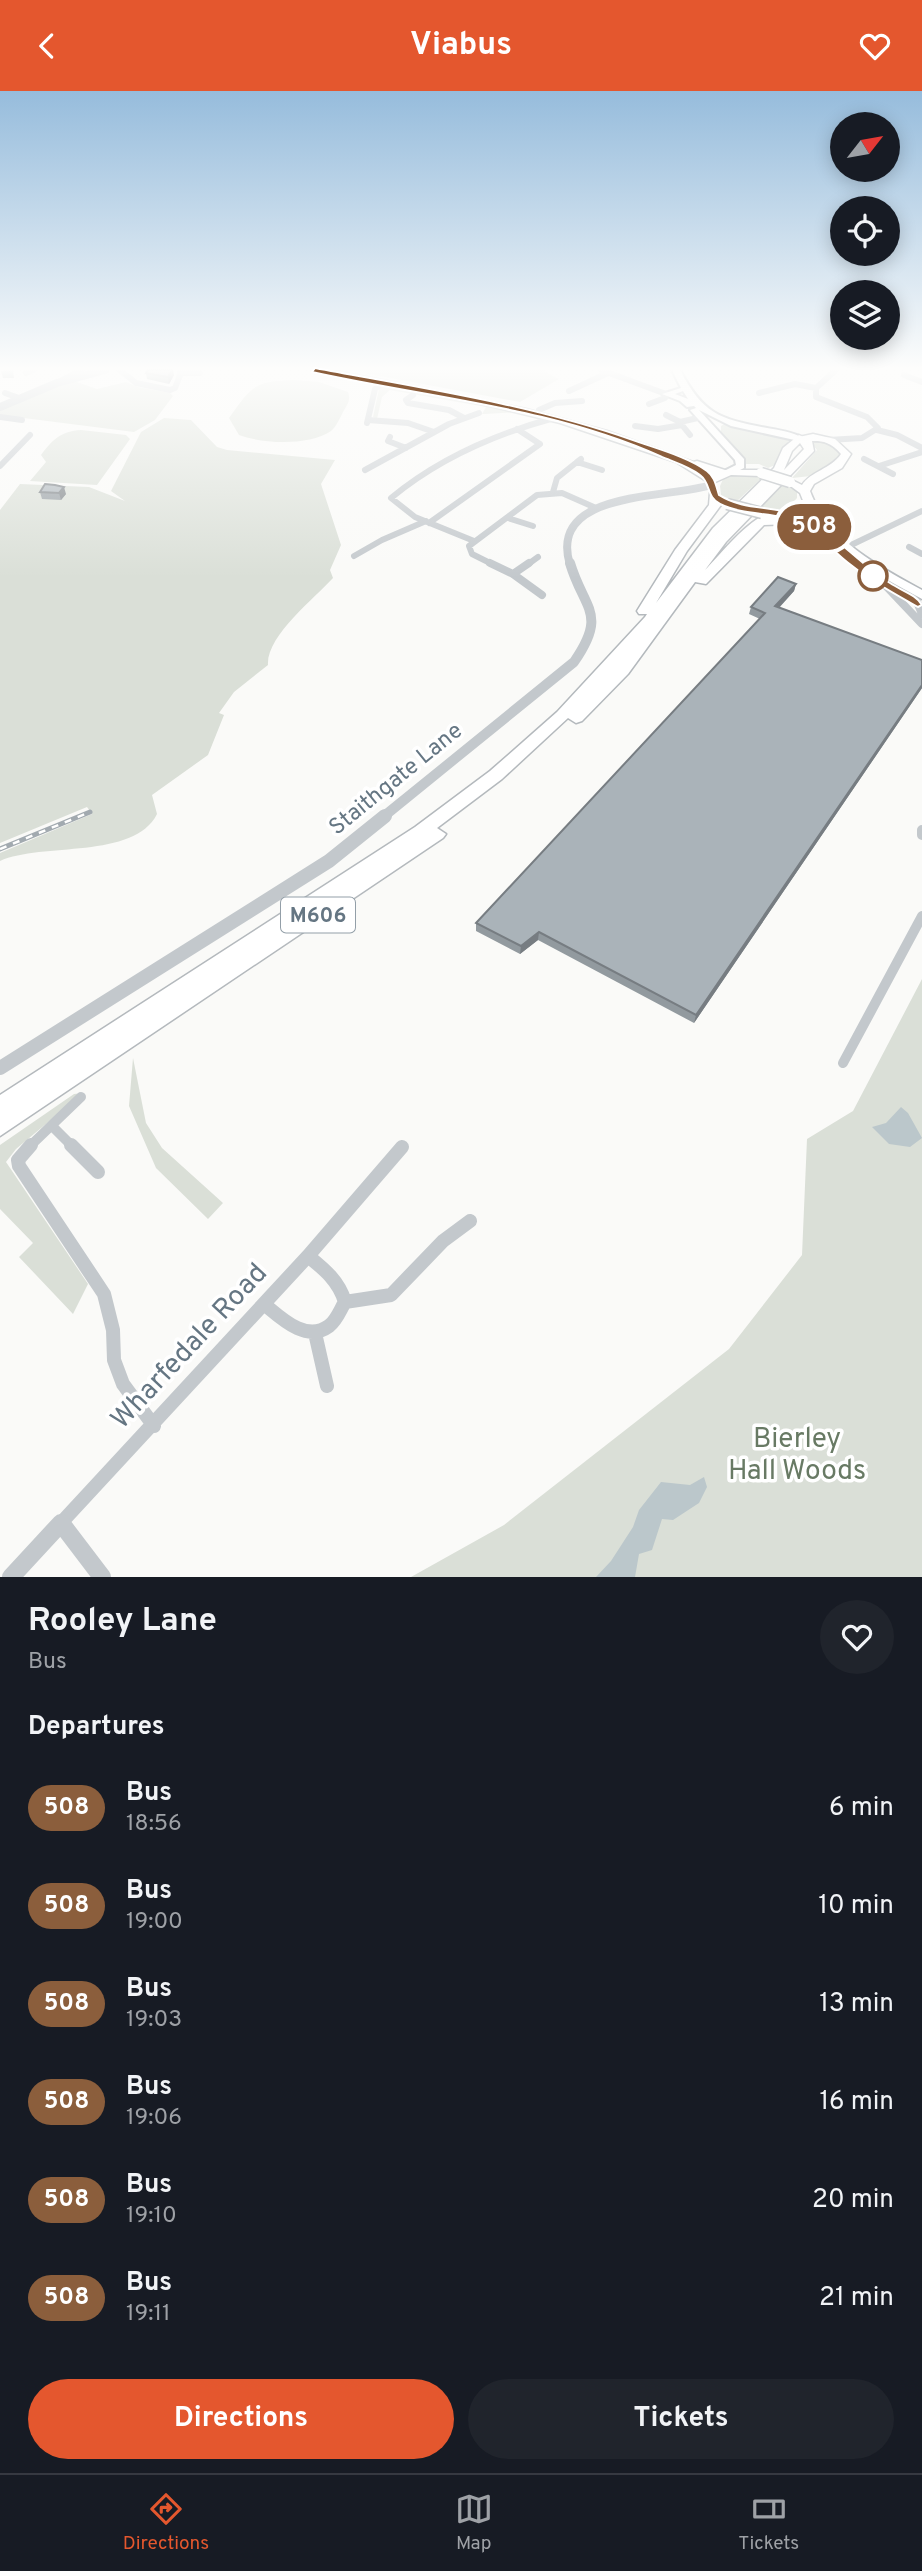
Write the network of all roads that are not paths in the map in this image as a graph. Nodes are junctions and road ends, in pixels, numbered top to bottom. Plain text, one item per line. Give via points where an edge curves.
1 (26, 439) edge
2 (389, 439) edge
3 (421, 439) edge
4 (494, 439) edge
5 (533, 439) edge
6 (618, 439) edge
7 (631, 439) edge
8 (722, 439) edge
9 (798, 439) edge
10 (801, 439) edge
11 (845, 439) edge
12 (854, 439) edge
13 (904, 439) edge
14 (828, 440) joint
15 (841, 447) junction
16 (406, 448) junction
17 (922, 450) edge
18 (864, 459) dead end
19 (0, 466) edge
20 (368, 466) dead end
21 (879, 466) junction
22 (602, 470) dead end
23 (727, 472) junction
24 (892, 474) dead end
25 (713, 489) junction
26 (695, 490) joint
27 (553, 492) junction
28 (805, 494) junction
29 (596, 508) junction
30 (921, 512) edge
31 (779, 514) junction
32 (508, 518) junction
33 (760, 519) junction
34 (428, 522) junction
35 (533, 526) dead end
36 (823, 537) junction
37 (474, 541) junction
38 (847, 547) junction
39 (909, 547) dead end
40 (922, 554) edge
41 (354, 556) dead end
42 (538, 557) dead end
43 (513, 574) junction
44 (891, 583) junction
45 (542, 595) dead end
46 (921, 604) edge
47 (922, 624) edge
48 (624, 647) junction
49 (616, 679) junction
50 (922, 830) edge
51 (922, 835) edge
52 (922, 916) edge
53 (844, 1063) dead end
54 (0, 1068) edge
55 (81, 1097) dead end
56 (0, 1107) edge
57 (0, 1126) edge
58 (52, 1126) junction
59 (402, 1147) dead end
60 (98, 1172) dead end
61 (470, 1221) dead end
62 (308, 1256) junction
63 (345, 1302) junction
64 (264, 1304) junction
65 (315, 1333) junction
66 (327, 1386) dead end
67 (154, 1426) junction
68 (61, 1523) junction
69 (11, 1577) edge
70 (102, 1577) edge

1 - 19 street
2 - 16 street
3 - 16 street
4 - 34 street via 454,457 391,498
5 - 34 street via 540,444
6 - 25 highway via 695,468
7 - 23 highway via 710,470
8 - 23 main road via 739,459 740,466
9 - 48 highway, M606 via 779,469 717,531
10 - 49 highway, M606 via 810,446 804,457 714,547
11 - 14 street
12 - 15 street
13 - 17 street
14 - 15 highway
15 - 28 highway via 846,454 843,462 810,481
16 - 20 street
17 - 21 street
18 - 21 street
21 - 24 street
22 - 27 street via 579,460 555,479
23 - 25 highway
23 - 28 highway, bridge via 761,473 790,482
25 - 26 street, Staithgate Lane
25 - 33 highway, bridge via 727,504
25 - 48 highway, M606 via 715,505 681,550
26 - 29 street, Staithgate Lane via 629,497
27 - 29 street via 575,496
27 - 32 street via 531,498
28 - 31 highway via 793,510
28 - 38 highway via 819,522
29 - 54 street, Staithgate Lane via 573,527 566,541 566,557 589,602 594,625 591,640 574,662 329,861
30 - 38 street
31 - 33 highway, M606
31 - 36 highway via 807,523
32 - 35 street
32 - 37 street
33 - 36 highway via 792,520
33 - 49 highway, M606
34 - 37 street
34 - 41 street
36 - 44 highway
37 - 43 street via 468,549 472,554
38 - 44 highway
39 - 40 street
42 - 43 street
43 - 45 street
44 - 46 highway
44 - 47 street
48 - 56 highway, M606 via 563,715 458,804
49 - 57 highway, M606 via 542,750 448,826
50 - 51 street
52 - 53 street
55 - 58 street
58 - 60 street
58 - 67 street via 23,1153 19,1165 104,1294 118,1372
59 - 62 street, Wharfedale Road
61 - 63 street via 443,1241 391,1294
62 - 63 street via 333,1277
62 - 64 street, Wharfedale Road
63 - 65 street via 331,1326
64 - 65 street via 287,1323
64 - 67 street, Wharfedale Road
65 - 66 street
67 - 68 street, Wharfedale Road
68 - 69 street, Wharfedale Road
68 - 70 street

